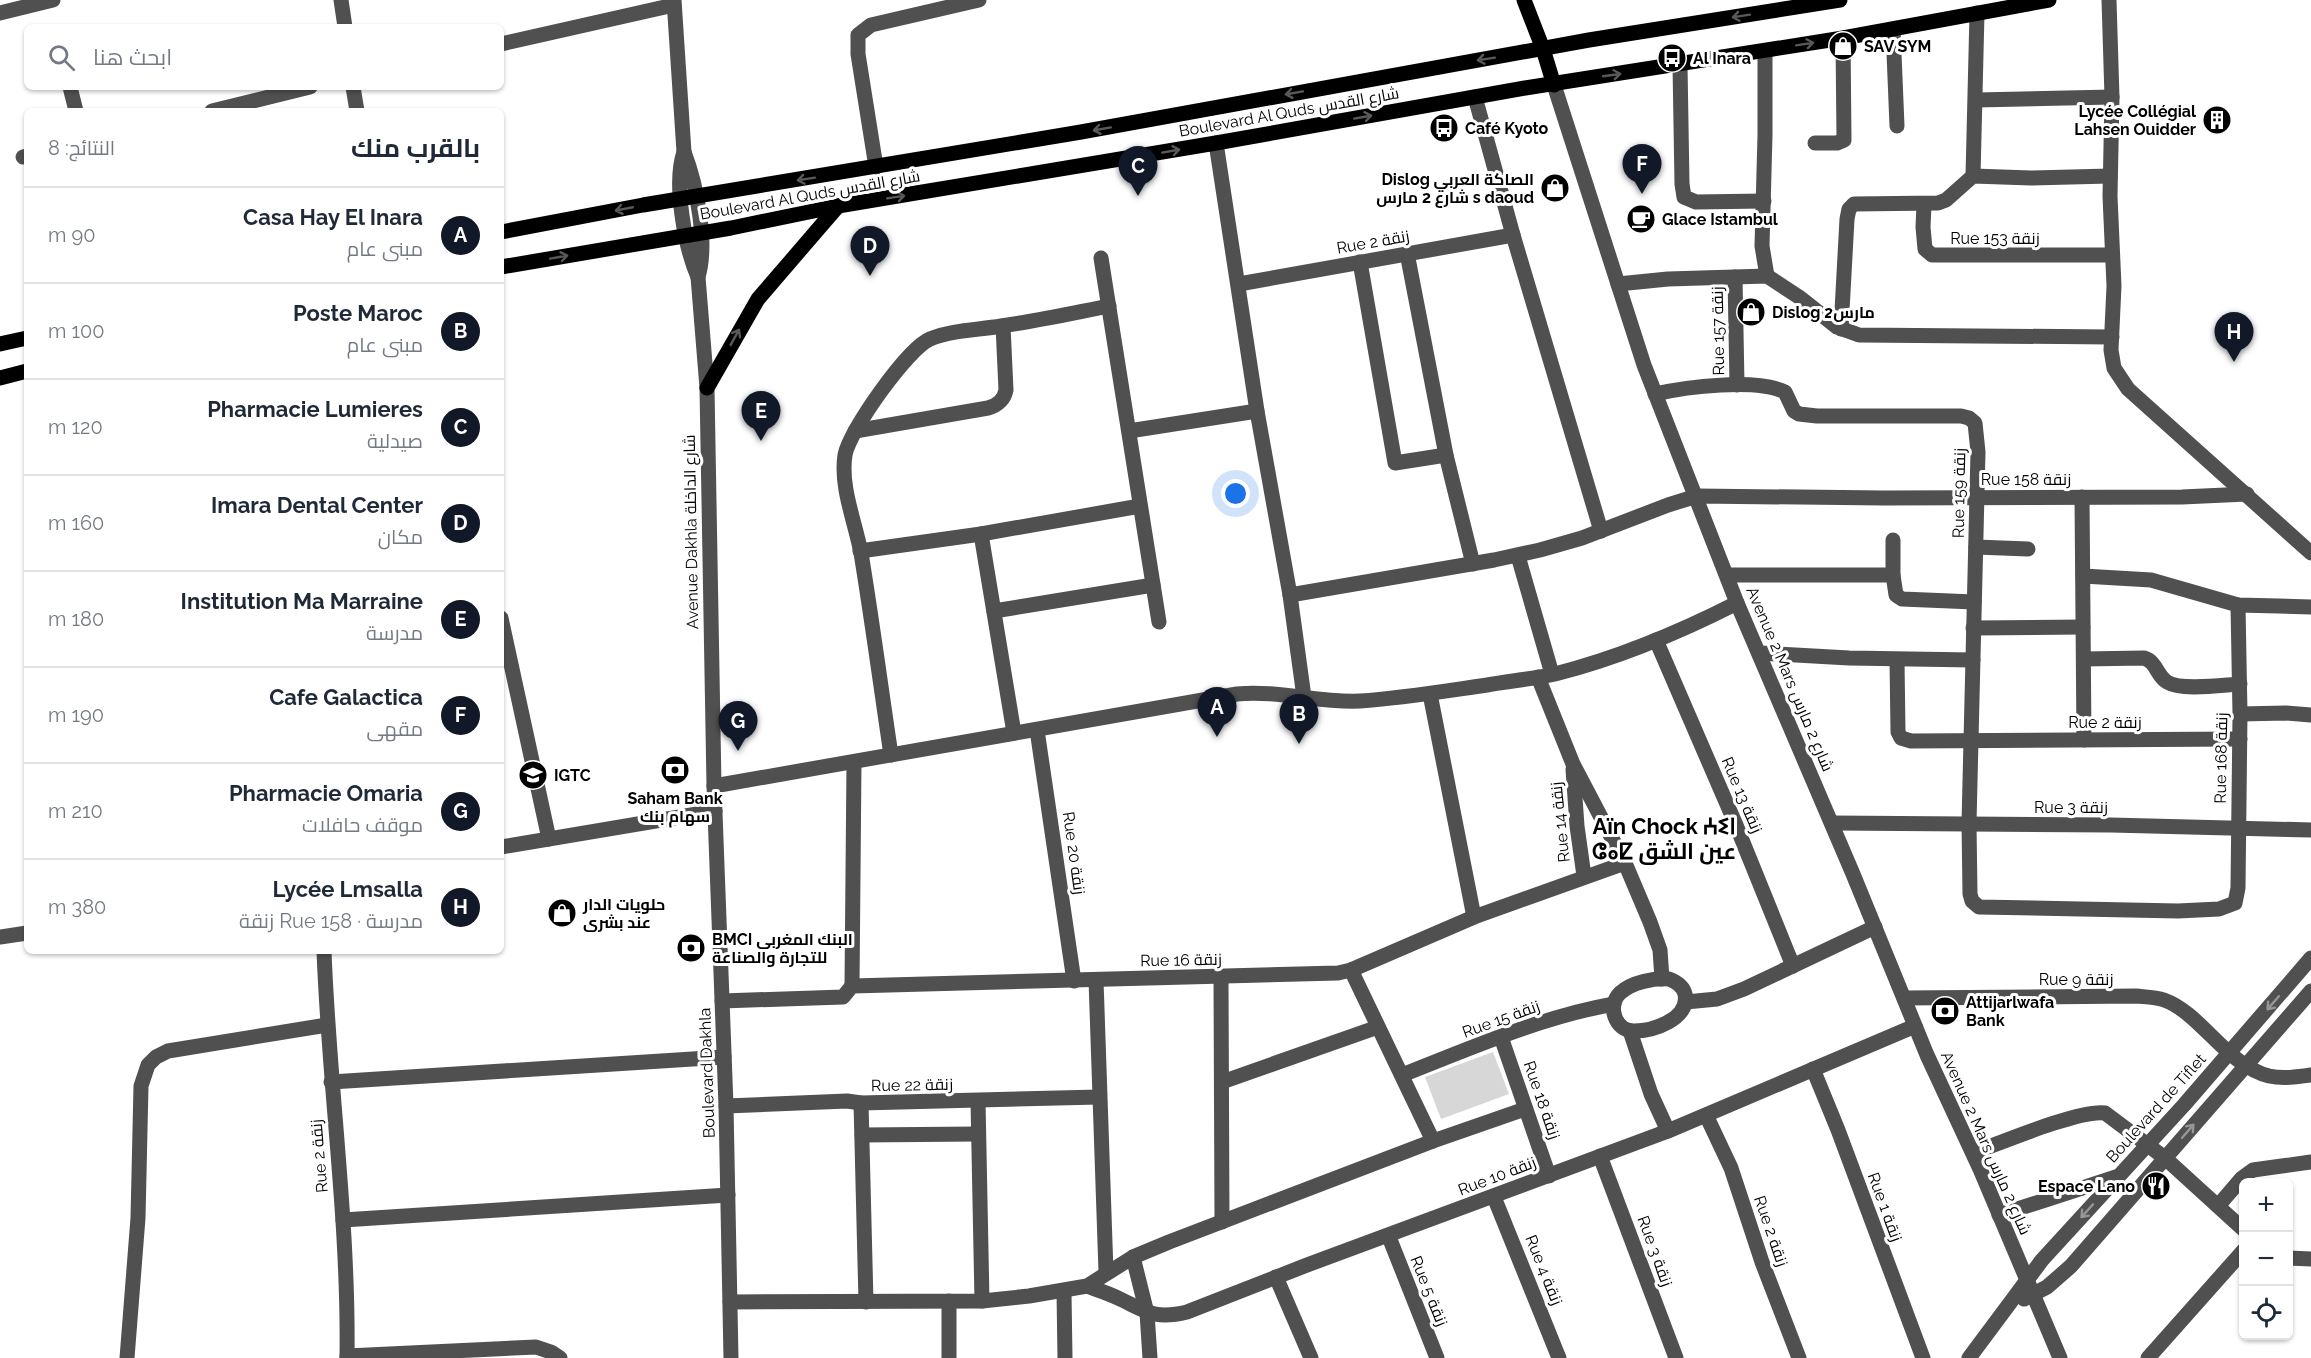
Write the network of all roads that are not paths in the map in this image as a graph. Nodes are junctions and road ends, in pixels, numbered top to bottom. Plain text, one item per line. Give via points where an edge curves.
1 (53, 0) edge
2 (341, 0) edge
3 (979, 0) edge
4 (1524, 0) edge
5 (1840, 0) edge
6 (2049, 0) edge
7 (2109, 0) edge
8 (674, 3) edge
9 (0, 13) edge
10 (1977, 13) junction
11 (345, 24) edge
12 (1893, 29) junction
13 (1843, 38) junction
14 (504, 43) edge
15 (1543, 49) junction
16 (1765, 51) junction
17 (1680, 65) junction
18 (1554, 85) junction
19 (71, 90) edge
20 (298, 90) edge
21 (354, 90) edge
22 (1475, 97) junction
23 (2112, 97) junction
24 (1976, 100) junction
25 (75, 108) edge
26 (224, 108) edge
27 (356, 108) edge
28 (1897, 126) dead end
29 (1216, 143) junction
30 (1815, 143) dead end
31 (876, 167) junction
32 (1973, 176) junction
33 (2110, 176) junction
34 (688, 198) junction
35 (1764, 201) junction
36 (1924, 204) junction
37 (838, 206) junction
38 (504, 231) edge
39 (694, 235) junction
40 (1513, 235) junction
41 (1407, 254) junction
42 (2112, 255) junction
43 (1101, 258) dead end
44 (1360, 262) junction
45 (504, 267) edge
46 (1767, 276) junction
47 (1735, 277) junction
48 (1239, 284) junction
49 (1618, 284) junction
50 (1109, 306) junction
51 (1003, 326) junction
52 (1840, 329) junction
53 (2112, 338) junction
54 (24, 339) edge
55 (0, 344) edge
56 (24, 372) edge
57 (0, 378) edge
58 (1737, 385) junction
59 (706, 388) junction
60 (1655, 394) junction
61 (1257, 411) junction
62 (855, 431) junction
63 (1129, 431) junction
64 (1446, 455) junction
65 (2247, 494) junction
66 (1697, 496) junction
67 (1977, 497) junction
68 (2082, 497) junction
69 (1140, 506) junction
70 (1601, 531) junction
71 (981, 534) junction
72 (1893, 540) dead end
73 (1976, 547) junction
74 (2028, 549) dead end
75 (860, 550) junction
76 (2311, 553) edge
77 (1518, 556) junction
78 (1473, 564) junction
79 (1727, 575) junction
80 (1893, 575) junction
81 (2083, 576) junction
82 (1153, 585) junction
83 (1290, 595) junction
84 (1974, 602) junction
85 (1737, 603) junction
86 (2238, 605) junction
87 (2311, 608) edge
88 (994, 612) junction
89 (1159, 622) dead end
90 (2083, 627) junction
91 (1973, 628) junction
92 (504, 632) edge
93 (1656, 640) junction
94 (1760, 653) junction
95 (2084, 659) junction
96 (1897, 660) junction
97 (1973, 660) junction
98 (1545, 676) junction
99 (2240, 684) junction
100 (1430, 694) junction
101 (1304, 697) junction
102 (2240, 714) junction
103 (2311, 715) edge
104 (1037, 730) junction
105 (1014, 733) junction
106 (2084, 740) junction
107 (2240, 740) junction
108 (1971, 741) junction
109 (891, 755) junction
110 (854, 762) junction
111 (1573, 764) junction
112 (714, 786) junction
113 (715, 811) junction
114 (1832, 823) junction
115 (1969, 823) junction
116 (2238, 827) junction
117 (2311, 830) edge
118 (549, 839) junction
119 (504, 846) edge
120 (1625, 862) junction
121 (1584, 876) junction
122 (2228, 907) joint
123 (1474, 917) junction
124 (1875, 927) junction
125 (24, 933) edge
126 (0, 937) edge
127 (324, 954) edge
128 (2311, 958) edge
129 (1793, 966) junction
130 (1351, 970) junction
131 (1221, 977) junction
132 (1662, 979) junction
133 (1096, 980) junction
134 (1074, 981) junction
135 (852, 986) junction
136 (2311, 991) edge
137 (1904, 998) junction
138 (722, 1001) junction
139 (1686, 1002) junction
140 (1614, 1004) junction
141 (327, 1025) junction
142 (1915, 1026) junction
143 (1378, 1027) junction
144 (1630, 1031) junction
145 (1501, 1037) junction
146 (2229, 1053) junction
147 (724, 1057) junction
148 (2246, 1066) junction
149 (1813, 1069) junction
150 (1402, 1075) junction
151 (2311, 1075) edge
152 (331, 1082) junction
153 (1222, 1082) junction
154 (1099, 1097) junction
155 (978, 1101) junction
156 (861, 1103) junction
157 (726, 1106) junction
158 (1525, 1109) junction
159 (1706, 1115) junction
160 (1668, 1131) junction
161 (978, 1134) junction
162 (862, 1135) junction
163 (1433, 1141) junction
164 (2148, 1144) junction
165 (1973, 1153) junction
166 (1600, 1156) junction
167 (2165, 1158) junction
168 (2311, 1162) edge
169 (1549, 1176) junction
170 (2118, 1177) junction
171 (728, 1195) junction
172 (1494, 1197) junction
173 (2218, 1206) junction
174 (1999, 1215) junction
175 (343, 1220) junction
176 (1222, 1222) junction
177 (2239, 1225) edge
178 (1389, 1236) junction
179 (2239, 1256) edge
180 (1133, 1257) junction
181 (2293, 1258) edge
182 (2311, 1259) edge
183 (1106, 1272) junction
184 (1276, 1277) junction
185 (2027, 1280) junction
186 (1087, 1286) junction
187 (1064, 1292) junction
188 (2033, 1295) junction
189 (949, 1301) junction
190 (981, 1301) junction
191 (730, 1302) junction
192 (866, 1302) junction
193 (2012, 1303) junction
194 (1148, 1313) junction
195 (434, 1354) edge
196 (347, 1357) edge
197 (127, 1358) edge
198 (560, 1358) edge
199 (731, 1358) edge
200 (949, 1358) edge
201 (1065, 1358) edge
202 (1150, 1358) edge
203 (1311, 1358) edge
204 (1437, 1358) edge
205 (1559, 1358) edge
206 (1676, 1358) edge
207 (1799, 1358) edge
208 (1923, 1358) edge
209 (1969, 1358) edge
210 (2060, 1358) edge
211 (2148, 1358) edge

1 - 9 street
2 - 11 street
3 - 31 street via 871,25 858,35
4 - 15 main road, Avenue 2 Mars شارع 2 مارس
5 -> 15 main road, Boulevard Al Quds شارع القدس
6 - 10 main road, Boulevard Al Quds شارع القدس
7 - 23 street
8 - 14 street
8 - 34 street, Avenue Dakhla شارع الداخلة via 684,152 680,165
10 - 12 main road, Boulevard Al Quds شارع القدس
10 - 24 street
12 - 13 main road, Boulevard Al Quds شارع القدس
12 - 28 street
16 -> 13 main road, Boulevard Al Quds شارع القدس
13 - 30 street via 1844,140
15 - 18 main road, Avenue 2 Mars شارع 2 مارس
15 -> 31 main road, Boulevard Al Quds شارع القدس
16 - 17 main road, Boulevard Al Quds شارع القدس
16 - 35 street
18 -> 17 main road, Boulevard Al Quds شارع القدس
17 - 35 street via 1684,197 1696,202
18 - 22 main road, Boulevard Al Quds شارع القدس
18 - 49 street, Avenue 2 Mars شارع 2 مارس
19 - 25 street
20 - 26 street
21 - 27 street
29 -> 22 main road, Boulevard Al Quds شارع القدس
22 - 40 street
23 - 24 street
23 - 33 street
24 - 32 street
37 -> 29 main road, Boulevard Al Quds شارع القدس
29 - 48 street
31 -> 34 main road, Boulevard Al Quds شارع القدس
32 - 33 street
32 - 36 street via 1938,203
33 - 42 street
34 -> 38 main road, Boulevard Al Quds شارع القدس
34 - 39 street, Avenue Dakhla شارع الداخلة
35 - 46 street via 1762,246
36 - 42 street, Rue 153 زنقة via 1925,249 1932,255
36 - 52 street via 1862,202 1849,209
37 - 39 main road, Boulevard Al Quds شارع القدس
59 -> 37 main road via 758,299
45 -> 39 main road, Boulevard Al Quds شارع القدس
39 - 59 street, Avenue Dakhla شارع الداخلة via 692,262 698,277
40 - 41 street, Rue 2 زنقة
40 - 70 street
41 - 44 street, Rue 2 زنقة
41 - 64 street
42 - 53 street
43 - 50 street
44 - 48 street, Rue 2 زنقة
44 - 64 street via 1395,463
46 - 47 street
46 - 52 street
47 - 49 street
47 - 58 street, Rue 157 زنقة
48 - 61 street
49 - 60 street, Avenue 2 Mars شارع 2 مارس
50 - 51 street
50 - 63 street
51 - 62 street via 927,340 887,383
51 - 62 street via 1006,390 998,404
52 - 53 street via 1859,335
53 - 65 street via 2114,368 2128,389
54 - 55 main road
56 - 57 main road
58 - 60 street, Rue 159 زنقة
58 - 67 street, Rue 159 زنقة via 1782,391 1794,411 1809,416 1969,418 1977,430
59 - 112 street, Avenue Dakhla شارع الداخلة
60 - 66 street, Avenue 2 Mars شارع 2 مارس
61 - 63 street
61 - 83 street
62 - 75 street via 844,462
63 - 69 street
64 - 78 street
65 - 68 street, Rue 158 زنقة
65 - 76 street
66 - 67 street, Rue 158 زنقة
66 - 70 street, Rue 158 زنقة
66 - 79 street, Avenue 2 Mars شارع 2 مارس
67 - 68 street, Rue 158 زنقة
67 - 73 street, Rue 159 زنقة
68 - 81 street
69 - 71 street
69 - 82 street
70 - 77 street, Rue 158 زنقة
71 - 75 street
71 - 88 street
72 - 80 street
73 - 74 street
73 - 84 street, Rue 159 زنقة
75 - 109 street
77 - 78 street, Rue 158 زنقة
77 - 98 street, Rue 14 زنقة
78 - 83 street, Rue 158 زنقة
79 - 80 street
79 - 85 street, Avenue 2 Mars شارع 2 مارس
80 - 84 street via 1896,595 1902,599
81 - 86 street via 2151,579
81 - 90 street
82 - 88 street
82 - 89 street
83 - 101 street
84 - 91 street, Rue 159 زنقة
85 - 93 street
85 - 94 street, Avenue 2 Mars شارع 2 مارس
86 - 87 street
86 - 99 street, Rue 168 زنقة
88 - 105 street
90 - 91 street
90 - 95 street
91 - 97 street, Rue 159 زنقة
92 - 118 street
93 - 98 street
93 - 129 street, Rue 13 زنقة
94 - 96 street
94 - 114 street, Avenue 2 Mars شارع 2 مارس
95 - 99 street via 2144,658 2175,685
95 - 106 street
96 - 97 street
96 - 108 street, Rue 2 زنقة via 1901,738
97 - 108 street, Rue 159 زنقة
98 - 100 street
98 - 111 street, Rue 14 زنقة
99 - 102 street, Rue 168 زنقة
100 - 101 street via 1350,701
100 - 123 street
101 - 104 street via 1237,694
102 - 103 street
102 - 107 street, Rue 168 زنقة
104 - 105 street
104 - 134 street, Rue 20 زنقة
105 - 109 street
106 - 107 street, Rue 2 زنقة
106 - 108 street, Rue 2 زنقة
107 - 116 street, Rue 168 زنقة
108 - 115 street, Rue 159 زنقة
109 - 110 street
110 - 112 street
110 - 135 street
111 - 120 street, Rue 14 زنقة
111 - 121 street, Rue 14 زنقة
112 - 113 street, Boulevard Dakhla
113 - 118 street
113 - 138 street, Boulevard Dakhla
114 - 115 street, Rue 3 زنقة
114 - 124 street, Avenue 2 Mars شارع 2 مارس
115 - 116 street, Rue 3 زنقة
115 - 122 street, Rue 159 زنقة via 1972,901 1979,907 2178,911
116 - 117 street, Rue 3 زنقة
116 - 122 street, Rue 168 زنقة via 2238,894 2235,903
118 - 119 street
120 - 121 street, Rue 16 زنقة
120 - 132 street, Rue 14 زنقة via 1658,943
121 - 123 street, Rue 16 زنقة
123 - 130 street, Rue 16 زنقة
124 - 129 street
124 - 137 street, Avenue 2 Mars شارع 2 مارس
125 - 126 street
127 - 141 street, Rue 2 زنقة
128 -> 146 street, Boulevard de Tiflet
129 - 139 street via 1729,995
130 - 131 street, Rue 16 زنقة via 1338,974
130 - 143 street
131 - 133 street, Rue 16 زنقة
131 - 153 street
132 - 139 street via 1681,986
132 - 140 street via 1632,986
133 - 134 street, Rue 16 زنقة
133 - 154 street
134 - 135 street, Rue 16 زنقة
135 - 138 street, Rue 16 زنقة via 843,998
136 - 148 street
137 - 142 street, Avenue 2 Mars شارع 2 مارس
137 - 146 street, Rue 9 زنقة via 2156,998 2177,1007
138 - 147 street, Boulevard Dakhla
139 - 144 street via 1674,1019
140 - 144 street via 1615,1019
140 - 145 street, Rue 15 زنقة
141 - 152 street, Rue 2 زنقة
141 - 197 street via 168,1051 148,1065 139,1106 138,1218
142 - 149 street, Rue 10 زنقة
142 - 165 street, Avenue 2 Mars شارع 2 مارس
143 - 150 street
143 - 153 street
144 - 160 street
145 - 150 street, Rue 15 زنقة
145 - 158 street, Rue 18 زنقة
146 - 148 street, Rue 9 زنقة
146 - 164 street, Boulevard de Tiflet
147 - 152 street
147 - 157 street, Boulevard Dakhla
148 - 151 street, Rue 9 زنقة via 2270,1076
167 -> 148 street
149 - 159 street, Rue 10 زنقة
149 - 208 street, Rue 1 زنقة
150 - 163 street
152 - 175 street, Rue 2 زنقة
153 - 176 street
154 - 155 street, Rue 22 زنقة
154 - 183 street
155 - 156 street, Rue 22 زنقة
155 - 161 street
156 - 157 street, Rue 22 زنقة
156 - 162 street
157 - 171 street, Boulevard Dakhla
158 - 163 street
158 - 169 street, Rue 18 زنقة
159 - 160 street, Rue 10 زنقة
159 - 207 street, Rue 2 زنقة via 1731,1168 1761,1262
160 - 166 street, Rue 10 زنقة
161 - 162 street
161 - 190 street
162 - 192 street
163 - 176 street
164 - 165 street via 2110,1115 2093,1113
164 - 167 street
164 - 170 street, Boulevard de Tiflet
165 - 174 street, Avenue 2 Mars شارع 2 مارس
166 - 169 street, Rue 10 زنقة
166 - 206 street, Rue 3 زنقة
167 - 173 street
167 - 188 street via 2071,1266
168 - 173 street via 2253,1170
169 - 172 street, Rue 10 زنقة
170 - 174 street
170 -> 185 street, Boulevard de Tiflet
171 - 175 street
171 - 191 street, Boulevard Dakhla
172 - 178 street, Rue 10 زنقة
172 - 205 street, Rue 4 زنقة
173 - 177 street
174 - 185 street, Avenue 2 Mars شارع 2 مارس
175 - 196 street, Rue 2 زنقة
176 - 180 street
178 - 184 street, Rue 10 زنقة
178 - 204 street, Rue 5 زنقة
179 - 211 street
180 - 183 street
180 - 194 street
181 - 182 street
183 - 186 street
184 - 194 street, Rue 10 زنقة via 1173,1316
184 - 203 street
185 - 188 street, Avenue 2 Mars شارع 2 مارس
185 - 193 street, Boulevard de Tiflet
186 - 187 street
186 - 194 street, Rue 10 زنقة
187 - 190 street
187 - 201 street
188 - 193 street
188 - 210 street, Avenue 2 Mars شارع 2 مارس
189 - 190 street
189 - 192 street
189 - 200 street
191 - 192 street
191 - 199 street, Boulevard Dakhla
193 - 209 street, Boulevard de Tiflet
194 - 202 street
195 - 196 street
195 - 198 street via 536,1347

